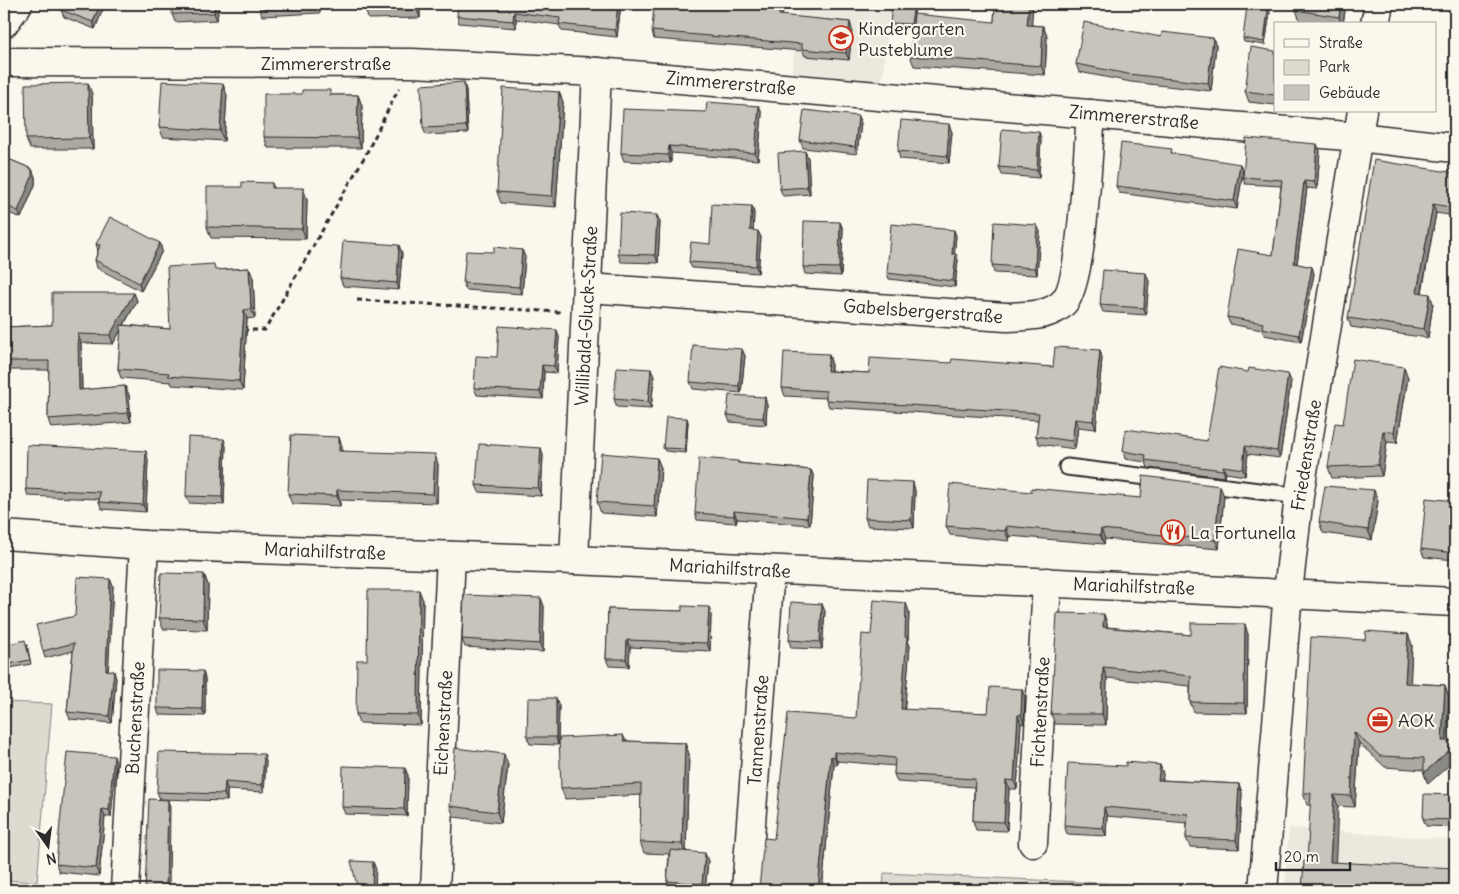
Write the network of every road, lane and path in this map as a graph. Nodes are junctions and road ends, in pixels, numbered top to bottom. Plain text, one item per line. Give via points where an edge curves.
1 (18, 4) edge
2 (1379, 4) edge
3 (1376, 22) edge
4 (4, 23) edge
5 (4, 62) edge
6 (412, 63) junction
7 (597, 72) junction
8 (1091, 114) junction
9 (1360, 124) edge
10 (1455, 148) edge
11 (357, 300) dead end
12 (587, 301) junction
13 (237, 330) edge
14 (1067, 466) dead end
15 (1299, 496) junction
16 (4, 535) edge
17 (144, 545) junction
18 (451, 556) junction
19 (574, 560) junction
20 (770, 570) junction
21 (1047, 582) junction
22 (1288, 592) junction
23 (1455, 602) edge
24 (1033, 843) dead end
25 (126, 890) edge
26 (435, 890) edge
27 (746, 890) edge
28 (1263, 890) edge

1 - 4 street
2 - 3 street
5 - 6 street, Zimmererstraße
6 - 7 street, Zimmererstraße
6 - 13 path via 365,156 265,330
7 - 8 street, Zimmererstraße
7 - 12 street, Willibald-Gluck-Straße
8 - 9 street, Zimmererstraße
8 - 12 street, Gabelsbergerstraße via 1073,288 1064,303 1048,312 1006,317
9 - 10 street, Zimmererstraße
9 - 15 street, Friedenstraße
11 - 12 path
12 - 19 street, Willibald-Gluck-Straße
14 - 15 lane
15 - 22 street, Friedenstraße
16 - 17 street, Mariahilfstraße
17 - 18 street, Mariahilfstraße
17 - 25 street, Buchenstraße
18 - 19 street, Mariahilfstraße
18 - 26 street, Eichenstraße
19 - 20 street, Mariahilfstraße
20 - 21 street, Mariahilfstraße
20 - 27 street, Tannenstraße
21 - 22 street, Mariahilfstraße
21 - 24 street, Fichtenstraße
22 - 23 street, Mariahilfstraße
22 - 28 street, Friedenstraße

